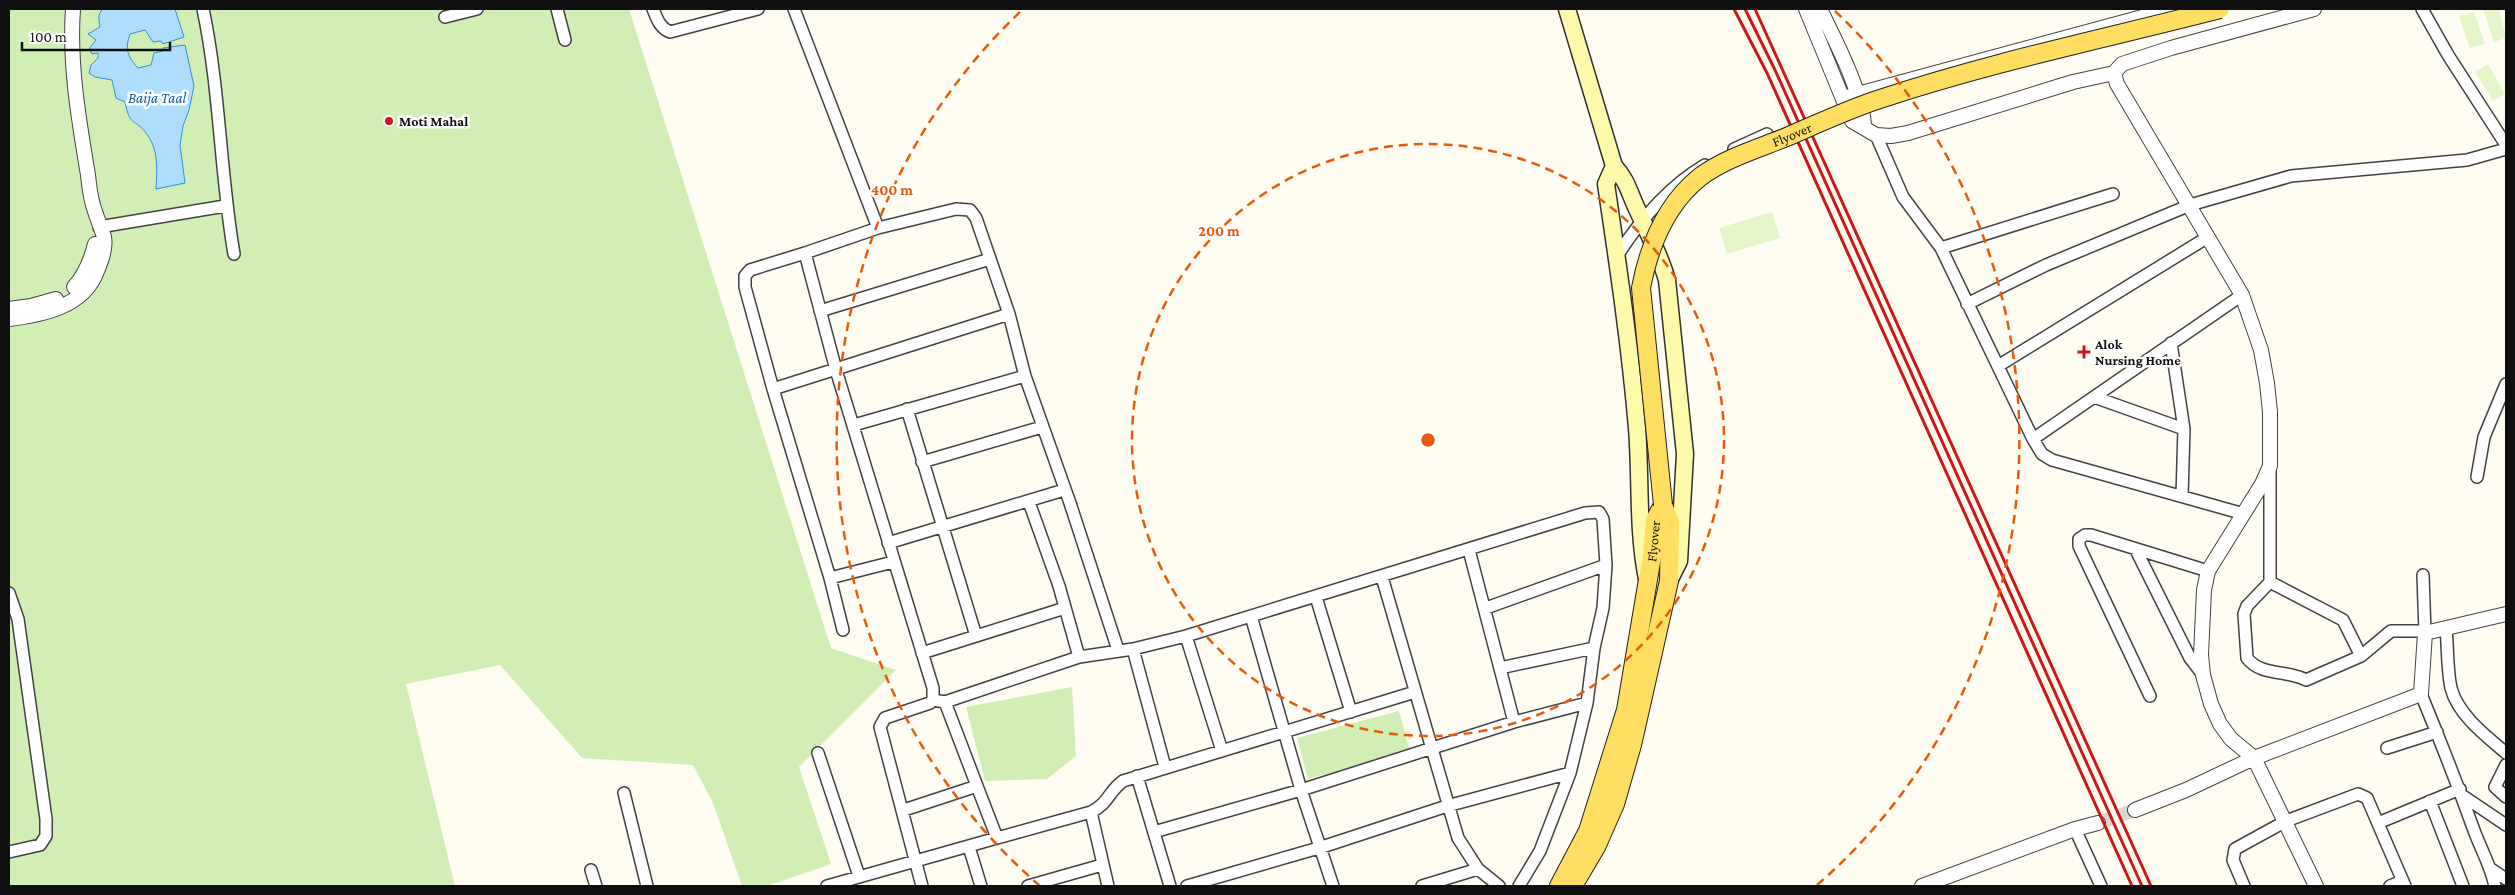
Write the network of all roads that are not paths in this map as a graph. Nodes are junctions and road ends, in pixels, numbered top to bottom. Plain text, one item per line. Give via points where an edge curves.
1 (73, 9) edge
2 (203, 9) edge
3 (477, 9) edge
4 (557, 9) edge
5 (653, 9) edge
6 (758, 9) edge
7 (794, 9) edge
8 (1567, 9) edge
9 (1806, 9) edge
10 (1820, 9) edge
11 (2172, 9) edge
12 (2220, 9) edge
13 (2314, 9) edge
14 (2422, 9) edge
15 (445, 17) dead end
16 (565, 40) dead end
17 (2114, 73) junction
18 (1849, 95) junction
19 (1767, 134) dead end
20 (1876, 135) junction
21 (2506, 145) edge
22 (2506, 149) edge
23 (1614, 166) junction
24 (2113, 194) dead end
25 (2190, 205) junction
26 (225, 206) junction
27 (1642, 220) junction
28 (99, 227) junction
29 (878, 228) junction
30 (2208, 238) junction
31 (1941, 248) junction
32 (805, 253) junction
33 (234, 254) dead end
34 (1617, 256) junction
35 (990, 259) junction
36 (2242, 295) junction
37 (1967, 304) junction
38 (9, 309) edge
39 (820, 311) junction
40 (1009, 314) junction
41 (9, 319) edge
42 (2171, 343) junction
43 (1998, 366) junction
44 (836, 370) junction
45 (1024, 376) junction
46 (2506, 384) edge
47 (773, 389) junction
48 (2094, 397) junction
49 (907, 410) junction
50 (854, 425) junction
51 (1042, 427) junction
52 (2184, 429) junction
53 (2033, 439) junction
54 (922, 462) junction
55 (2270, 466) junction
56 (2477, 477) dead end
57 (1064, 490) junction
58 (2182, 496) junction
59 (1029, 502) junction
60 (2244, 514) junction
61 (942, 526) junction
62 (888, 543) junction
63 (1469, 550) junction
64 (2136, 550) junction
65 (1660, 558) junction
66 (892, 562) junction
67 (1606, 565) junction
68 (2208, 571) junction
69 (2423, 575) dead end
70 (1382, 577) junction
71 (830, 578) junction
72 (1647, 581) junction
73 (1669, 582) junction
74 (2270, 582) junction
75 (9, 593) edge
76 (1316, 597) junction
77 (1065, 608) junction
78 (1486, 608) junction
79 (2506, 614) edge
80 (1251, 616) junction
81 (843, 630) dead end
82 (2446, 630) junction
83 (2425, 632) junction
84 (976, 636) junction
85 (1186, 636) junction
86 (1594, 648) junction
87 (1133, 649) junction
88 (1118, 650) junction
89 (922, 653) junction
90 (1079, 656) junction
91 (2361, 656) junction
92 (1500, 668) junction
93 (2203, 675) junction
94 (1415, 692) junction
95 (2421, 694) junction
96 (2150, 696) dead end
97 (933, 700) junction
98 (945, 702) junction
99 (1588, 703) junction
100 (1351, 712) junction
101 (1514, 722) junction
102 (1285, 732) junction
103 (2436, 732) junction
104 (1432, 748) junction
105 (2387, 748) dead end
106 (1222, 751) junction
107 (818, 753) dead end
108 (2506, 753) edge
109 (2254, 758) junction
110 (2506, 765) edge
111 (1165, 767) junction
112 (1570, 773) junction
113 (1137, 776) junction
114 (977, 786) junction
115 (1301, 790) junction
116 (2461, 792) junction
117 (624, 793) dead end
118 (2506, 798) edge
119 (2430, 801) junction
120 (1447, 806) junction
121 (904, 810) junction
122 (2135, 810) tunnel mouth
123 (1091, 812) junction
124 (2286, 821) junction
125 (2378, 823) junction
126 (2098, 824) tunnel mouth
127 (2506, 826) edge
128 (2075, 830) junction
129 (1154, 832) junction
130 (998, 838) junction
131 (968, 847) junction
132 (1322, 847) junction
133 (9, 852) edge
134 (914, 860) junction
135 (1102, 865) junction
136 (1478, 869) junction
137 (2491, 869) junction
138 (591, 870) dead end
139 (860, 876) junction
140 (2506, 879) edge
141 (1946, 882) edge
142 (841, 884) edge
143 (2404, 884) edge
144 (596, 886) edge
145 (647, 886) edge
146 (826, 886) edge
147 (922, 886) edge
148 (981, 886) edge
149 (1028, 886) edge
150 (1108, 886) edge
151 (1170, 886) edge
152 (1187, 886) edge
153 (1333, 886) edge
154 (1422, 886) edge
155 (1499, 886) edge
156 (1519, 886) edge
157 (1560, 886) edge
158 (1573, 886) edge
159 (1922, 886) edge
160 (2100, 886) edge
161 (2244, 886) edge
162 (2316, 886) edge
163 (2390, 886) edge
164 (2463, 886) edge
165 (2495, 886) edge

1 - 28 street via 72,56 92,204
2 - 26 street
3 - 15 street
4 - 16 street
5 - 6 street via 658,21 670,32
7 - 29 street
8 - 23 main road
9 - 18 street
10 - 18 street
11 - 18 street
12 - 65 main road, Flyover, bridge via 1879,99 1726,162 1701,176 1683,193 1659,227 1647,259 1642,288 1663,505 1654,520
13 - 17 street via 2171,48 2122,64
14 - 21 street
17 - 20 street via 2073,82 1908,133
17 - 25 street
18 - 20 street via 1864,115 1864,128
19 - 27 street via 1690,174
20 - 31 street via 1903,197
22 - 25 street via 2467,160 2291,176
23 - 27 main road via 1624,177
23 - 34 main road via 1606,184
24 - 31 street
25 - 30 street
25 - 37 street via 2046,265
26 - 28 street
26 - 33 street
27 - 34 street
27 - 73 main road via 1667,280 1685,454 1679,561
28 - 38 street via 92,258 73,289 58,298
28 - 41 street via 104,238 97,273 80,295 62,307 35,316
29 - 32 street
29 - 35 street via 956,209 970,210 976,218
30 - 36 street
30 - 43 street
31 - 37 street
32 - 39 street
32 - 47 street via 750,270 745,276 745,287
34 - 72 main road via 1635,404 1640,548
35 - 39 street
35 - 40 street
36 - 42 street
36 - 55 street via 2268,382
37 - 43 street
39 - 44 street
40 - 44 street
40 - 45 street
42 - 48 street
42 - 52 street
43 - 53 street
44 - 47 street
44 - 50 street
45 - 49 street
45 - 51 street
46 - 56 street via 2484,437
47 - 71 street
48 - 52 street
48 - 53 street
49 - 50 street
49 - 54 street
50 - 62 street
51 - 54 street
51 - 57 street
52 - 58 street
53 - 58 street via 2042,454 2052,460
54 - 61 street
55 - 60 street
55 - 74 street
57 - 59 street
57 - 88 street
58 - 60 street
59 - 61 street
59 - 77 street
60 - 68 street
61 - 62 street
61 - 84 street
62 - 66 street
63 - 67 street via 1594,511 1599,512 1603,519
63 - 70 street
63 - 78 street
64 - 68 street
64 - 93 street via 2190,658
64 - 96 street via 2091,535 2079,540
65 - 72 main road, Flyover
65 - 73 main road, Flyover
66 - 71 street
66 - 89 street
67 - 78 street
67 - 86 street
68 - 93 street via 2204,590
69 - 83 street
70 - 76 street
70 - 94 street
71 - 81 street
72 - 157 main road, Flyover via 1626,710 1588,831
73 - 158 main road, Flyover via 1632,745 1615,804 1596,847
74 - 91 street via 2344,620
74 - 91 street via 2247,606 2244,614 2247,658 2258,669 2298,675 2306,680
75 - 133 street via 18,619 46,836 40,845
76 - 80 street
76 - 100 street
77 - 84 street
77 - 90 street
78 - 92 street
79 - 82 street
80 - 85 street
80 - 102 street
82 - 83 street
82 - 108 street via 2450,679 2456,701 2480,731
83 - 91 street via 2391,631
83 - 95 street
84 - 89 street
85 - 87 street
85 - 106 street
86 - 92 street
86 - 99 street
87 - 88 street
87 - 111 street
88 - 90 street
89 - 97 street via 933,688
90 - 98 street
92 - 101 street
93 - 109 street via 2220,724 2231,739
94 - 100 street
94 - 104 street
95 - 103 street
95 - 109 street
97 - 98 street
97 - 121 street via 885,718 880,727
98 - 114 street
99 - 101 street
99 - 112 street
100 - 102 street
101 - 104 street
102 - 106 street
102 - 115 street
103 - 105 street
103 - 116 street
104 - 115 street
104 - 120 street
106 - 111 street
107 - 139 street
109 - 122 street
109 - 124 street
110 - 118 street via 2495,787
111 - 113 street
112 - 120 street
112 - 156 street via 1540,852
113 - 123 street via 1114,787 1104,805
113 - 129 street
114 - 121 street
114 - 130 street
115 - 129 street
115 - 132 street
116 - 119 street
116 - 127 street
116 - 137 street
117 - 145 street
119 - 125 street
119 - 164 street
120 - 132 street
120 - 136 street via 1458,838
121 - 134 street
123 - 130 street
123 - 135 street
124 - 125 street via 2358,794 2367,798
124 - 161 street via 2235,849 2233,860
124 - 162 street
125 - 143 street
126 - 128 street
128 - 141 street
128 - 160 street
129 - 151 street
130 - 131 street
131 - 134 street
131 - 148 street
132 - 152 street
132 - 153 street
134 - 139 street
134 - 147 street
135 - 149 street
135 - 150 street
136 - 154 street
136 - 155 street
137 - 140 street
137 - 165 street
138 - 144 street
139 - 142 street
141 - 159 street
142 - 146 street
143 - 163 street

